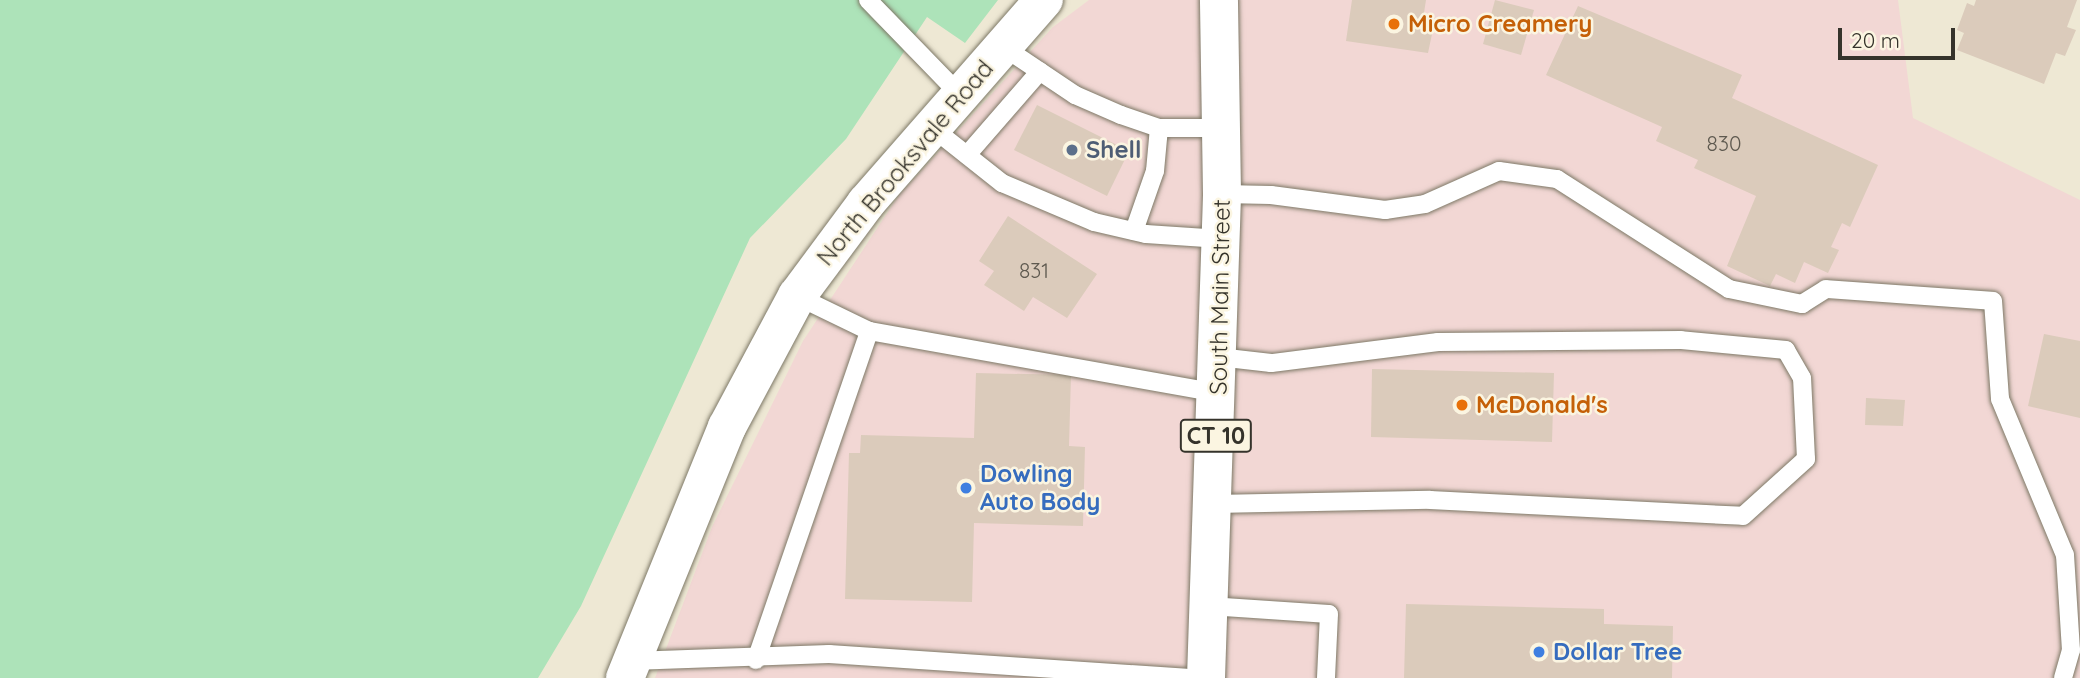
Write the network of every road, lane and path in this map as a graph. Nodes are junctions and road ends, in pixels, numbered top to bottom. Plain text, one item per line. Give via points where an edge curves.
1 (868, 0) edge
2 (1044, 0) edge
3 (1219, 0) edge
4 (1002, 46) junction
5 (1040, 71) junction
6 (959, 94) junction
7 (930, 126) junction
8 (1159, 128) junction
9 (1222, 128) junction
10 (967, 155) junction
11 (1222, 194) junction
12 (1134, 231) junction
13 (1221, 239) junction
14 (797, 296) junction
15 (869, 331) junction
16 (1218, 375) junction
17 (1214, 504) junction
18 (1209, 606) junction
19 (757, 660) junction
20 (628, 670) edge
21 (1186, 678) edge
22 (1206, 678) edge
23 (1326, 678) edge
24 (2063, 678) edge

1 - 6 lane
2 - 4 main road, North Brooksvale Road
3 - 9 main road, South Main Street / CT 10
4 - 5 lane
4 - 6 main road, North Brooksvale Road
5 - 8 lane via 1075,94
5 - 10 lane
6 - 7 main road, North Brooksvale Road
7 - 10 lane
7 - 14 main road, North Brooksvale Road
8 - 9 lane
8 - 12 lane via 1155,172
9 - 11 main road, South Main Street / CT 10
10 - 12 lane via 1002,183 1094,222
11 - 13 main road, South Main Street / CT 10
11 - 24 lane via 1271,195 1385,210 1425,204 1499,171 1557,179 1729,289 1802,304 1826,289 1993,301 2000,399 2066,555 2071,650
12 - 13 lane
13 - 16 main road, South Main Street / CT 10
14 - 15 lane
14 - 20 main road, North Brooksvale Road via 727,427
15 - 16 lane
15 - 19 lane
16 - 17 main road, South Main Street / CT 10
16 - 17 lane via 1271,363 1465,342 1681,340 1786,350 1802,378 1806,459 1743,516 1430,500
17 - 18 main road, South Main Street / CT 10
18 - 22 main road, South Main Street / CT 10
18 - 23 lane via 1329,614
19 - 20 lane
19 - 21 lane via 829,654

